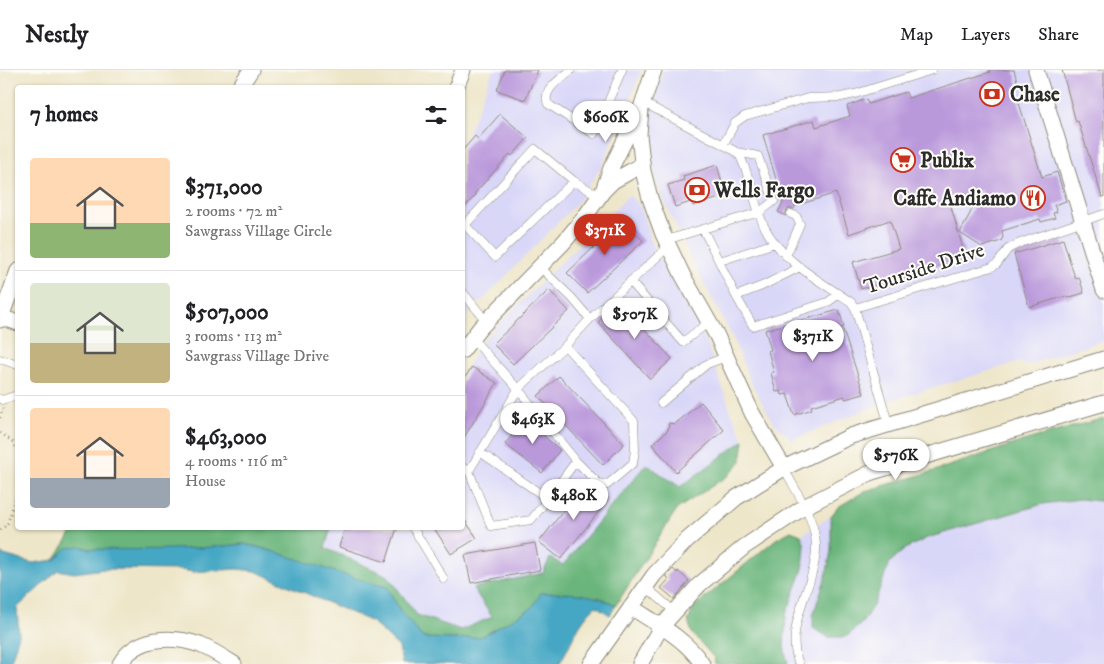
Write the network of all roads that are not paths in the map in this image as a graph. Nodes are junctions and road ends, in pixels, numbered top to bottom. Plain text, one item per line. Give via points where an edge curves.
1 (251, 70) edge
2 (463, 70) edge
3 (571, 70) edge
4 (622, 70) edge
5 (654, 70) edge
6 (932, 70) edge
7 (1036, 70) edge
8 (241, 85) edge
9 (457, 85) edge
10 (641, 105) junction
11 (724, 145) junction
12 (736, 152) junction
13 (642, 165) junction
14 (574, 181) junction
15 (601, 193) junction
16 (774, 201) junction
17 (780, 208) dead end
18 (760, 212) junction
19 (792, 214) dead end
20 (1104, 214) edge
21 (1082, 220) junction
22 (704, 229) junction
23 (667, 243) junction
24 (775, 243) junction
25 (786, 256) junction
26 (720, 261) junction
27 (540, 267) junction
28 (800, 267) junction
29 (15, 279) edge
30 (630, 281) junction
31 (1104, 290) edge
32 (839, 294) junction
33 (465, 295) edge
34 (736, 296) junction
35 (855, 308) junction
36 (1, 319) edge
37 (590, 319) junction
38 (486, 321) junction
39 (15, 322) edge
40 (709, 322) junction
41 (472, 338) junction
42 (565, 346) junction
43 (465, 347) edge
44 (726, 357) junction
45 (0, 359) edge
46 (1104, 359) edge
47 (15, 364) edge
48 (518, 389) junction
49 (14, 396) dead end
50 (0, 399) edge
51 (660, 403) dead end
52 (1104, 403) edge
53 (889, 426) junction
54 (480, 452) junction
55 (576, 461) junction
56 (784, 468) junction
57 (466, 469) edge
58 (548, 499) junction
59 (804, 507) junction
60 (414, 530) edge
61 (444, 579) dead end
62 (646, 587) junction
63 (631, 607) junction
64 (674, 612) junction
65 (661, 628) junction
66 (120, 664) edge
67 (234, 664) edge
68 (591, 664) edge
69 (640, 664) edge
70 (702, 664) edge
71 (800, 664) edge

1 - 8 street
2 - 9 street
3 - 4 lane via 548,91 546,100 594,134
5 - 10 street
6 - 11 lane via 855,94 808,98 745,116 735,123
7 - 21 street
10 - 11 lane
10 - 13 street
10 - 15 street
11 - 12 lane
12 - 16 lane via 758,156
12 - 18 lane via 744,165
13 - 15 street via 613,181
13 - 23 street
14 - 14 lane via 535,149 466,225 495,257
14 - 15 lane
15 - 27 street via 584,218
16 - 17 lane
16 - 18 lane
18 - 22 lane
18 - 24 lane
19 - 25 lane via 800,224
20 - 21 lane, Tourside Drive
21 - 31 street
21 - 35 lane, Tourside Drive via 1008,249 992,267
22 - 23 lane
22 - 26 lane
23 - 30 lane
23 - 40 street
24 - 25 lane
24 - 26 lane
25 - 28 lane
26 - 34 lane
27 - 37 lane
27 - 38 street
28 - 32 lane
28 - 34 lane
29 - 36 street
30 - 37 lane
30 - 40 lane via 683,342
32 - 34 lane via 828,302 753,326
32 - 35 lane
33 - 38 lane
35 - 53 lane
36 - 39 street
37 - 42 lane
38 - 41 street
40 - 44 street
41 - 43 street
41 - 48 lane
42 - 48 lane
42 - 55 lane via 634,421 633,463 607,485 598,484
44 - 51 lane via 707,364
44 - 56 street via 752,413
45 - 47 lane
46 - 53 street
48 - 54 lane
48 - 55 lane
49 - 50 lane
52 - 59 street via 872,472
53 - 56 street via 851,436
54 - 57 lane
54 - 58 lane
55 - 58 lane
56 - 59 lane
56 - 62 street via 736,498 686,540
57 - 58 lane via 491,526 531,520
59 - 64 street via 744,547 699,585
59 - 71 lane via 816,547 796,625 794,650
60 - 61 lane
62 - 63 street
62 - 64 lane
63 - 65 street
63 - 68 street
64 - 65 street
65 - 69 street
65 - 70 street via 694,653
66 - 67 street via 140,644 162,639 199,645

